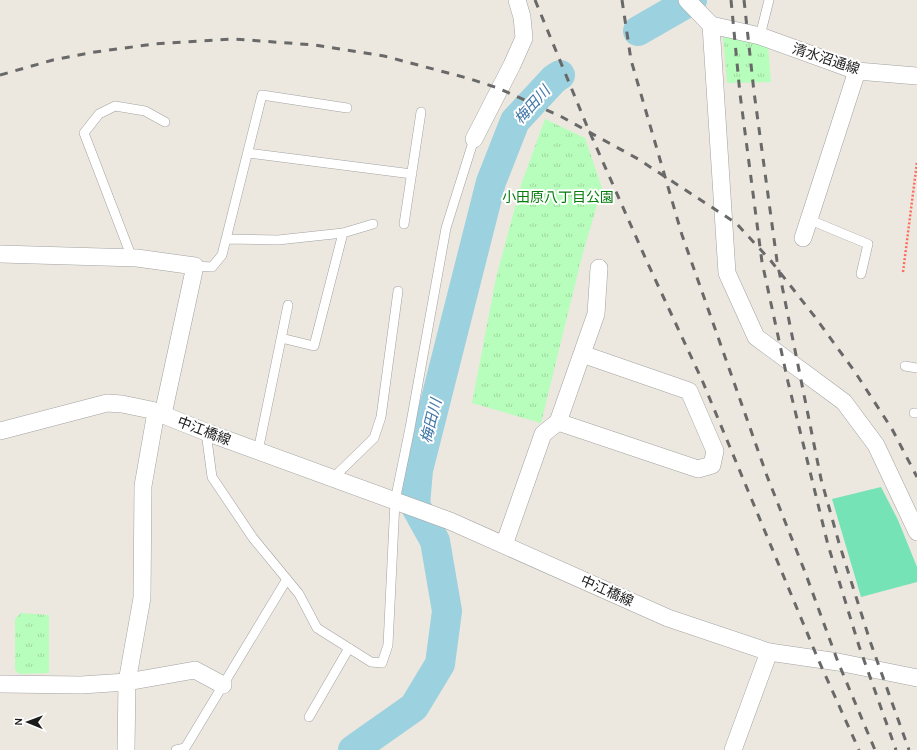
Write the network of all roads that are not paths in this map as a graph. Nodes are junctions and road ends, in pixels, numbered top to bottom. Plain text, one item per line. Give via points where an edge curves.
1 (517, 0) edge
2 (687, 0) edge
3 (769, 0) edge
4 (706, 20) junction
5 (760, 36) junction
6 (857, 71) junction
7 (917, 76) edge
8 (347, 108) dead end
9 (421, 112) dead end
10 (165, 122) dead end
11 (474, 139) joint
12 (248, 153) junction
13 (412, 174) junction
14 (810, 220) junction
15 (373, 224) dead end
16 (404, 224) dead end
17 (343, 233) junction
18 (803, 238) dead end
19 (226, 239) junction
20 (0, 254) edge
21 (132, 258) junction
22 (195, 266) junction
23 (599, 268) dead end
24 (861, 274) dead end
25 (398, 292) dead end
26 (288, 305) dead end
27 (282, 338) junction
28 (582, 354) junction
29 (906, 366) dead end
30 (917, 368) edge
31 (159, 413) junction
32 (558, 422) junction
33 (0, 431) edge
34 (206, 432) junction
35 (258, 451) junction
36 (333, 478) junction
37 (399, 502) junction
38 (917, 532) edge
39 (504, 545) junction
40 (287, 579) junction
41 (349, 648) junction
42 (769, 652) junction
43 (917, 678) edge
44 (127, 682) junction
45 (0, 684) edge
46 (223, 685) junction
47 (309, 716) dead end
48 (126, 750) edge
49 (176, 750) edge
50 (733, 750) edge

1 - 11 street via 522,16 524,38
2 - 4 street
3 - 5 lane
4 - 5 street, 清水沼通線
4 - 38 street via 727,273 756,337 844,402 876,445
5 - 6 street, 清水沼通線
6 - 7 street, 清水沼通線
6 - 14 street
8 - 12 lane via 262,94
9 - 13 lane
10 - 21 lane via 145,111 115,106 100,114 84,133
11 - 37 lane via 446,228
12 - 13 lane
12 - 19 lane
13 - 16 lane
14 - 18 street
14 - 24 lane via 868,244
15 - 17 lane
17 - 19 lane via 278,240
17 - 27 lane via 314,346
19 - 22 lane via 222,255 212,267
20 - 21 street
21 - 22 street
22 - 31 street
23 - 28 street via 596,314
25 - 36 lane via 381,417 374,438
26 - 27 lane
27 - 35 lane
28 - 32 street
28 - 32 street via 688,391 715,451 712,465 698,469
29 - 30 lane
31 - 33 street, 中江橋線 via 107,403
31 - 34 street, 中江橋線
31 - 44 street via 143,486 142,598
32 - 39 street via 543,434
34 - 35 street, 中江橋線
34 - 40 lane via 212,477 253,538
35 - 36 street, 中江橋線
36 - 37 street, 中江橋線
37 - 39 street, 中江橋線
37 - 41 lane via 388,645 382,663 371,662
39 - 42 street, 中江橋線 via 668,618
40 - 41 lane via 300,594 317,628
40 - 46 lane
41 - 47 lane
42 - 43 street, 中江橋線 via 838,662
42 - 50 street
44 - 45 street via 81,685
44 - 46 street via 195,670
44 - 48 street
46 - 49 lane via 185,748

